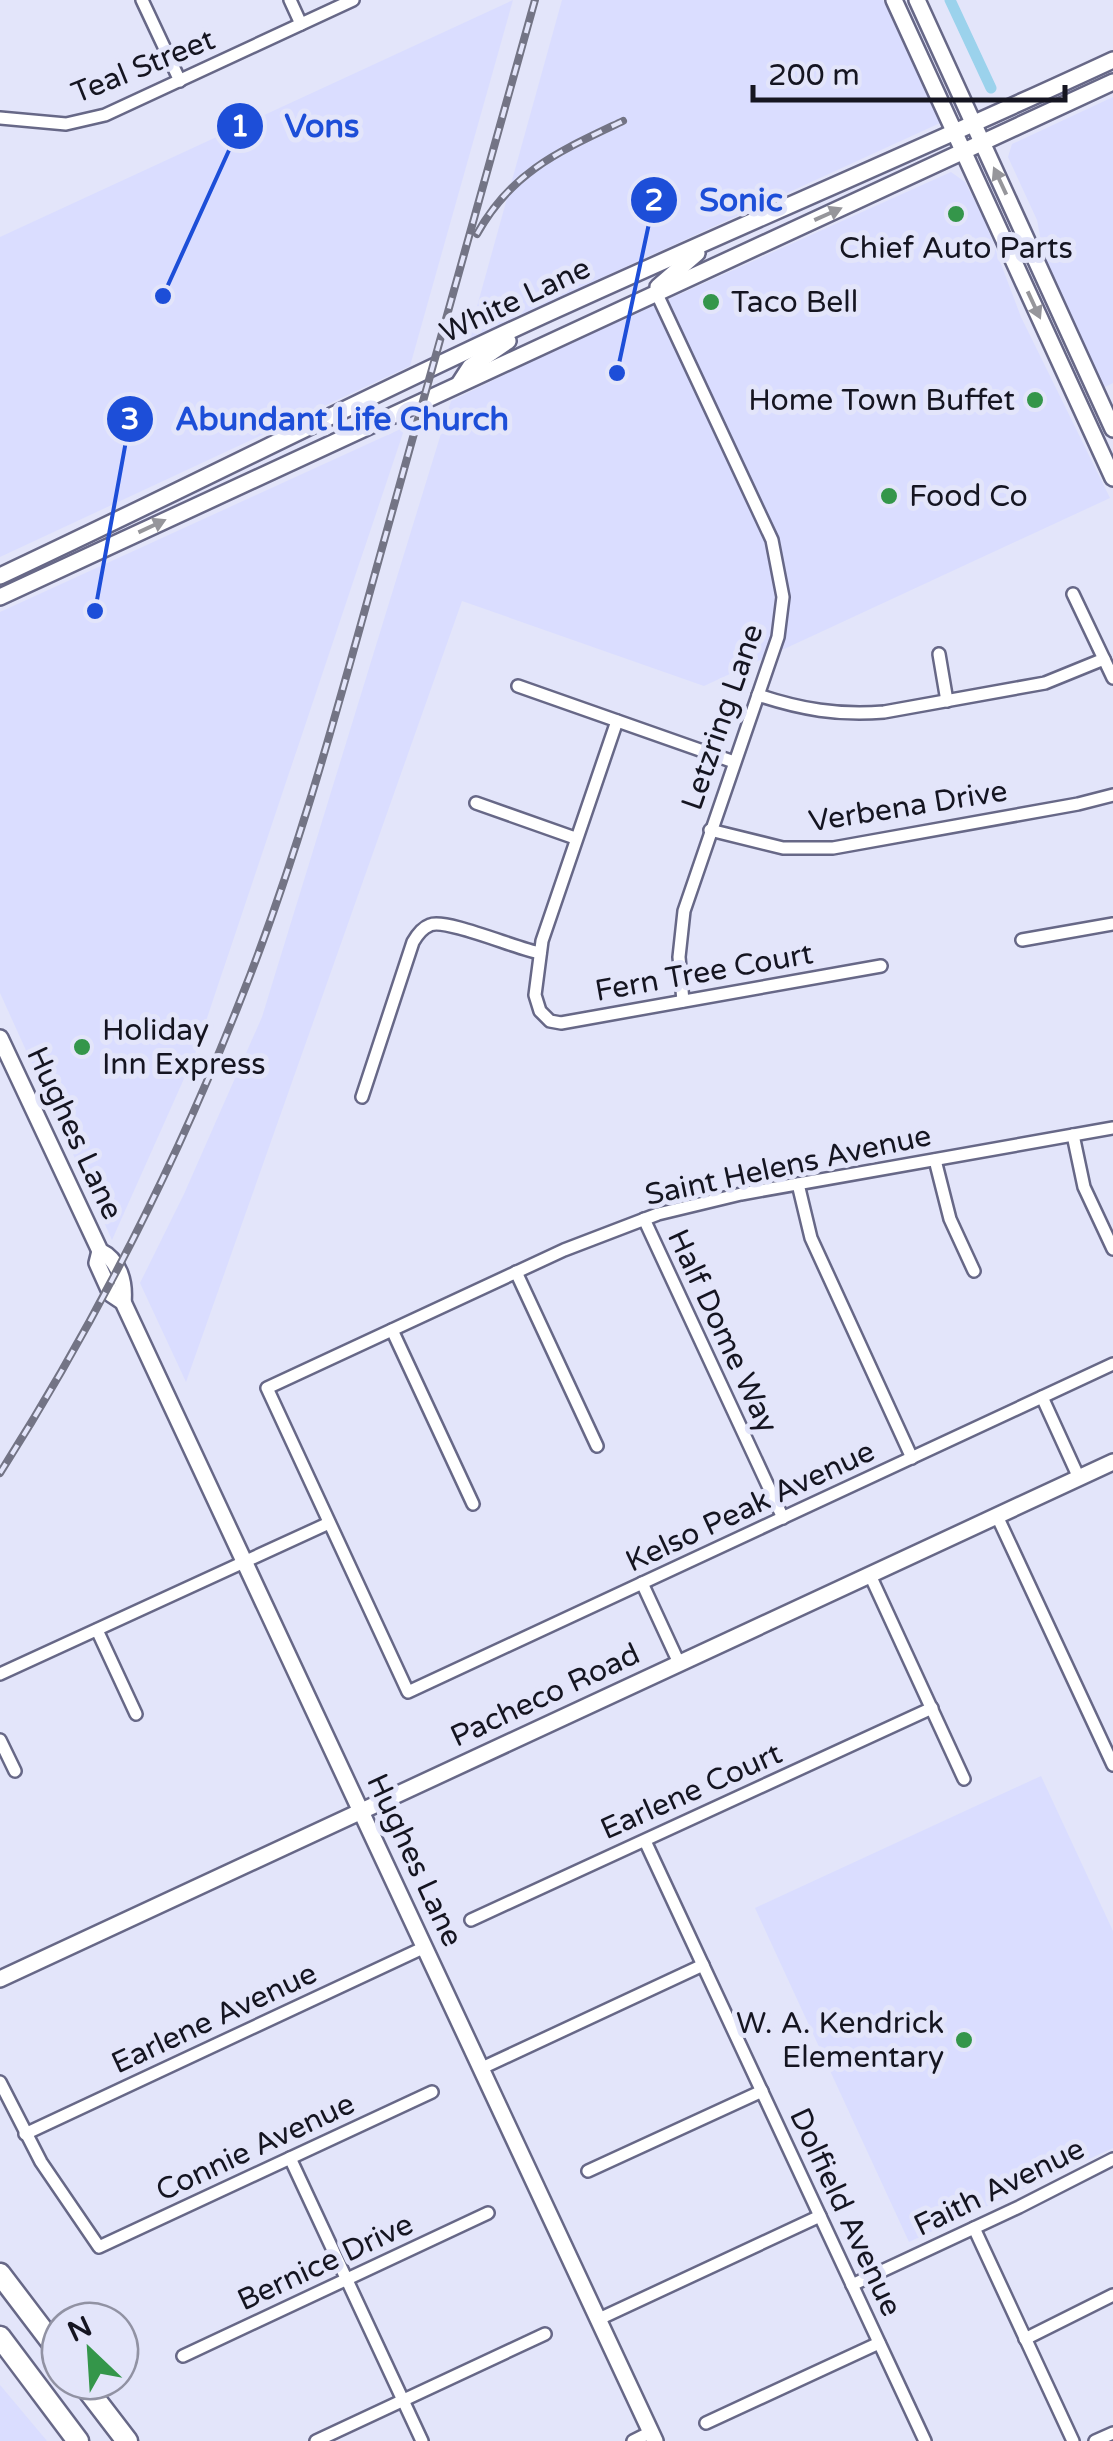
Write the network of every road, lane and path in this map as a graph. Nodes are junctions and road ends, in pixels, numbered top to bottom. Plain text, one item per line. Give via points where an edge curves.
1 (142, 0) edge
2 (290, 0) edge
3 (354, 0) edge
4 (894, 0) edge
5 (906, 0) edge
6 (917, 0) edge
7 (301, 24) junction
8 (938, 46) junction
9 (1113, 60) edge
10 (180, 81) junction
11 (1113, 82) edge
12 (0, 118) edge
13 (975, 125) junction
14 (956, 133) junction
15 (983, 144) junction
16 (965, 153) junction
17 (786, 205) junction
18 (720, 234) junction
19 (733, 257) junction
20 (649, 268) junction
21 (656, 292) junction
22 (549, 313) junction
23 (561, 337) junction
24 (1050, 340) junction
25 (458, 384) junction
26 (388, 391) junction
27 (1103, 406) junction
28 (1113, 428) edge
29 (337, 440) junction
30 (1113, 478) edge
31 (0, 576) edge
32 (1074, 594) dead end
33 (0, 597) edge
34 (939, 654) dead end
35 (1104, 659) junction
36 (1113, 678) edge
37 (518, 686) dead end
38 (758, 695) junction
39 (948, 702) junction
40 (617, 721) junction
41 (734, 762) junction
42 (1113, 795) edge
43 (476, 803) dead end
44 (710, 830) junction
45 (576, 838) junction
46 (1113, 924) edge
47 (1022, 940) dead end
48 (540, 953) junction
49 (881, 966) dead end
50 (683, 1001) junction
51 (0, 1038) edge
52 (362, 1097) dead end
53 (1113, 1128) edge
54 (1073, 1136) junction
55 (936, 1160) junction
56 (798, 1184) junction
57 (644, 1219) junction
58 (1113, 1249) edge
59 (974, 1271) dead end
60 (516, 1272) junction
61 (392, 1330) junction
62 (1113, 1364) edge
63 (1042, 1398) junction
64 (596, 1446) dead end
65 (912, 1458) junction
66 (1113, 1462) edge
67 (1079, 1478) junction
68 (473, 1504) dead end
69 (997, 1516) junction
70 (782, 1518) junction
71 (329, 1523) junction
72 (246, 1562) junction
73 (870, 1575) junction
74 (642, 1583) junction
75 (97, 1630) junction
76 (679, 1664) junction
77 (0, 1674) edge
78 (932, 1708) junction
79 (136, 1714) dead end
80 (1107, 1738) edge
81 (0, 1740) edge
82 (1113, 1765) edge
83 (15, 1771) dead end
84 (964, 1778) dead end
85 (362, 1811) junction
86 (645, 1841) junction
87 (471, 1920) dead end
88 (425, 1947) junction
89 (703, 1965) junction
90 (0, 1979) edge
91 (482, 2068) junction
92 (0, 2082) edge
93 (762, 2091) junction
94 (432, 2092) dead end
95 (24, 2134) junction
96 (290, 2158) junction
97 (1113, 2158) edge
98 (588, 2172) dead end
99 (488, 2213) dead end
100 (820, 2216) junction
101 (974, 2228) junction
102 (0, 2274) edge
103 (346, 2280) junction
104 (852, 2285) junction
105 (1113, 2295) edge
106 (599, 2320) junction
107 (40, 2327) edge
108 (545, 2334) dead end
109 (0, 2337) edge
110 (1025, 2339) junction
111 (879, 2343) junction
112 (182, 2356) dead end
113 (97, 2401) edge
114 (403, 2401) junction
115 (706, 2424) dead end
116 (1113, 2432) edge
117 (653, 2437) edge
118 (78, 2441) edge
119 (127, 2441) edge
120 (316, 2441) edge
121 (422, 2441) edge
122 (633, 2441) edge
123 (925, 2441) edge
124 (1073, 2441) edge
125 (1095, 2441) edge

1 - 10 street
2 - 7 street
3 - 7 street, Teal Street
4 - 14 street
5 - 8 street
6 - 8 street
7 - 10 street, Teal Street
8 - 13 street
9 - 13 street, White Lane
10 - 12 street, Teal Street via 86,121
11 - 15 street, White Lane
13 - 14 street, White Lane
13 - 15 street
14 - 16 street
14 - 17 street, White Lane
15 - 16 street, White Lane
27 -> 15 street
19 -> 16 street, White Lane
16 -> 24 street
17 - 18 street, White Lane
17 - 19 street via 774,225
18 - 20 street, White Lane
18 - 21 street
19 - 21 street, White Lane
20 - 22 street, White Lane
20 - 23 street via 632,292
21 - 23 street, White Lane
21 - 38 street, Letzring Lane via 778,558 782,618
22 - 25 street via 470,368
22 - 26 street, White Lane
23 - 25 street, White Lane
24 - 27 street via 1062,346
24 - 30 street
25 - 29 street, White Lane
26 - 29 street
26 - 31 street, White Lane
27 - 28 street
33 -> 29 street, White Lane
32 - 35 street
34 - 39 street
35 - 36 street
35 - 39 street via 1045,683
37 - 40 street
38 - 39 street via 859,714
38 - 41 street, Letzring Lane
40 - 41 street
40 - 45 street
41 - 44 street, Letzring Lane
42 - 44 street, Verbena Drive via 833,848 783,848
43 - 45 street
44 - 50 street, Letzring Lane via 684,911
45 - 48 street
46 - 47 street
48 - 50 street, Fern Tree Court via 535,995 550,1021
48 - 52 street via 450,924 430,925 412,942
49 - 50 street, Fern Tree Court
51 - 72 street, Hughes Lane via 100,1250 111,1256 125,1285 122,1302
53 - 54 street, Saint Helens Avenue
54 - 55 street, Saint Helens Avenue
54 - 58 street via 1084,1187
55 - 56 street, Saint Helens Avenue
55 - 59 street via 942,1197
56 - 57 street, Saint Helens Avenue
56 - 65 street via 810,1238
57 - 60 street, Saint Helens Avenue
57 - 70 street, Half Dome Way
60 - 61 street, Saint Helens Avenue
60 - 64 street
61 - 68 street
61 - 71 street, Saint Helens Avenue via 266,1388
62 - 63 street, Kelso Peak Avenue
63 - 65 street, Kelso Peak Avenue
63 - 67 street
65 - 70 street, Kelso Peak Avenue
66 - 67 street, Pacheco Road
67 - 69 street, Pacheco Road
69 - 73 street, Pacheco Road
69 - 80 street
70 - 74 street, Kelso Peak Avenue
71 - 72 street
71 - 74 street, Kelso Peak Avenue via 408,1692
72 - 75 street
72 - 85 street, Hughes Lane
73 - 76 street, Pacheco Road
73 - 78 street
74 - 76 street
75 - 77 street
75 - 79 street
76 - 85 street, Pacheco Road
78 - 84 street
78 - 86 street, Earlene Court
80 - 82 street
81 - 83 street
85 - 88 street, Hughes Lane
85 - 90 street, Pacheco Road
86 - 87 street, Earlene Court
86 - 89 street, Dolfield Avenue
88 - 91 street, Hughes Lane
88 - 95 street, Earlene Avenue
89 - 91 street
89 - 93 street, Dolfield Avenue
91 - 106 street, Hughes Lane
92 - 95 street
93 - 98 street
93 - 100 street, Dolfield Avenue
94 - 96 street, Connie Avenue
95 - 96 street, Connie Avenue via 99,2247
96 - 103 street
97 - 101 street, Faith Avenue
99 - 103 street, Bernice Drive
100 - 104 street, Dolfield Avenue
100 - 106 street
101 - 104 street, Faith Avenue
101 - 110 street
102 - 107 highway
103 - 112 street, Bernice Drive
103 - 114 street
104 - 111 street, Dolfield Avenue
105 - 110 street
106 - 117 street, Hughes Lane
108 - 114 street
109 - 118 highway
110 - 124 street
111 - 115 street
111 - 123 street, Dolfield Avenue
113 - 119 highway
114 - 120 street
114 - 121 street
116 - 125 street
117 - 122 street

